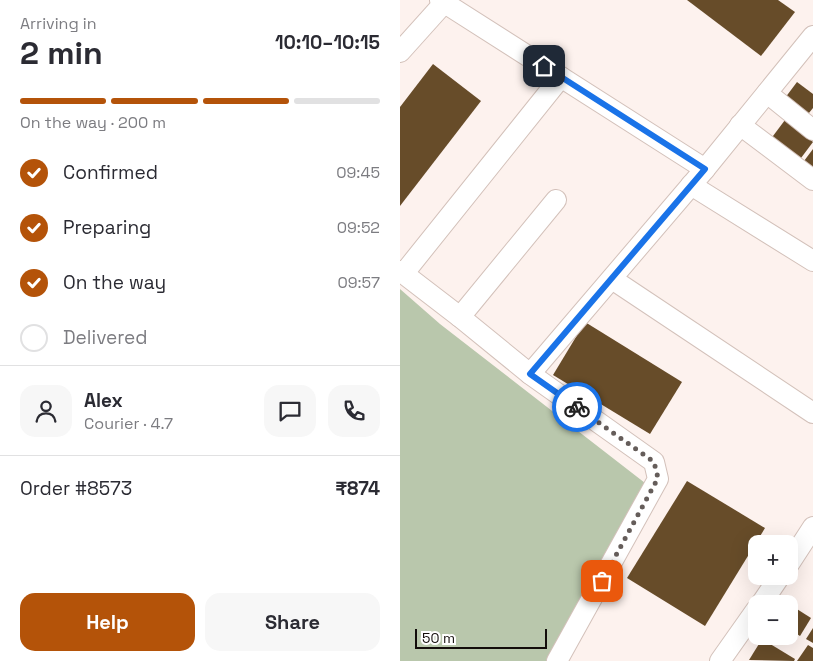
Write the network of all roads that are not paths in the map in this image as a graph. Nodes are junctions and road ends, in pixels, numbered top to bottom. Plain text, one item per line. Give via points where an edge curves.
1 (442, 1) edge
2 (810, 45) edge
3 (400, 52) edge
4 (561, 77) junction
5 (767, 93) junction
6 (740, 126) junction
7 (813, 130) edge
8 (705, 169) junction
9 (813, 180) edge
10 (691, 185) junction
11 (556, 200) dead end
12 (813, 261) edge
13 (402, 272) edge
14 (612, 279) junction
15 (460, 317) junction
16 (530, 374) junction
17 (813, 413) edge
18 (813, 527) edge
19 (798, 550) edge
20 (748, 621) edge
21 (557, 661) edge
22 (720, 661) edge

1 - 3 street
1 - 4 street
2 - 5 street
4 - 8 street
4 - 13 street
5 - 6 street
5 - 7 street
6 - 8 street
6 - 9 street
8 - 10 street
10 - 12 street
10 - 14 street
11 - 15 street
13 - 15 street
14 - 16 street
14 - 17 street
15 - 16 street
16 - 21 street via 654,462 658,478
18 - 19 street
20 - 22 street

